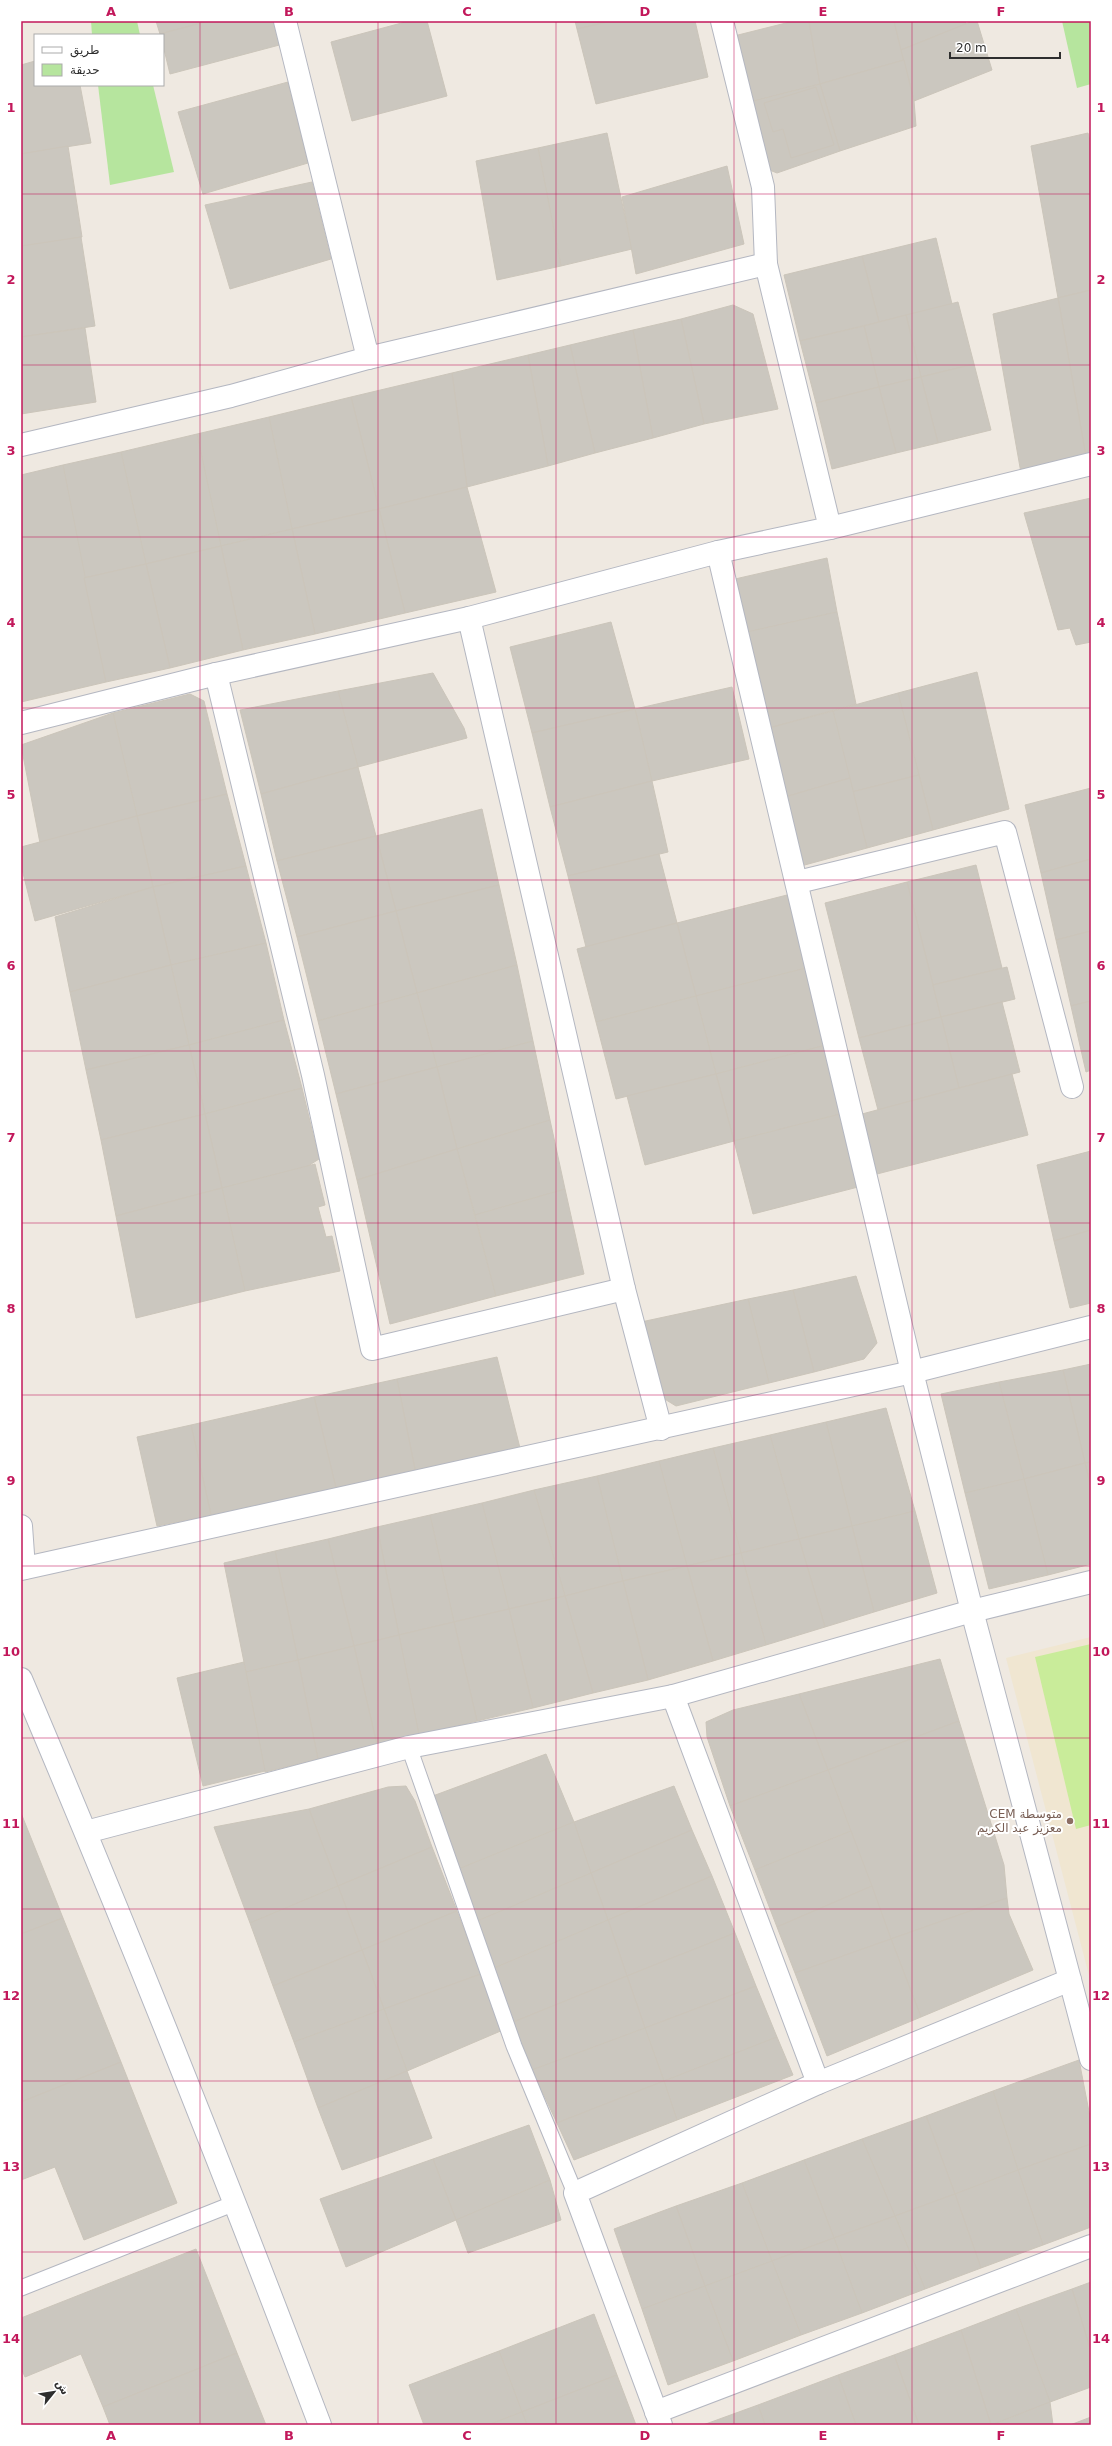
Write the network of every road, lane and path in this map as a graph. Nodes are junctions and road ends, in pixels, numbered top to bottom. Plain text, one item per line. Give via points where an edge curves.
1 (285, 21) edge
2 (722, 21) edge
3 (766, 264) junction
4 (368, 358) junction
5 (21, 445) edge
6 (1091, 464) edge
7 (830, 528) junction
8 (718, 552) junction
9 (469, 618) junction
10 (216, 674) junction
11 (21, 723) edge
12 (798, 882) junction
13 (1072, 1087) dead end
14 (624, 1289) junction
15 (1091, 1327) edge
16 (912, 1372) junction
17 (661, 1429) junction
18 (21, 1526) edge
19 (22, 1569) edge
20 (1091, 1582) edge
21 (972, 1611) junction
22 (21, 1679) edge
23 (673, 1696) junction
24 (409, 1747) junction
25 (86, 1832) junction
26 (1070, 1980) junction
27 (1091, 2059) edge
28 (818, 2083) junction
29 (575, 2193) junction
30 (236, 2203) junction
31 (1091, 2246) edge
32 (21, 2288) edge
33 (659, 2419) edge
34 (320, 2425) edge

1 - 4 street
2 - 3 street via 763,187
3 - 4 street
3 - 7 street
4 - 5 street via 231,396
6 - 7 street
7 - 8 street
8 - 9 street
8 - 12 street
9 - 10 street
9 - 14 street
10 - 11 street
10 - 14 street via 313,1075 372,1349
12 - 13 street via 1005,832
12 - 16 street
14 - 17 street
15 - 16 street
16 - 17 street
16 - 21 street
17 - 19 street
18 - 19 street
20 - 21 street
21 - 23 street
21 - 26 street
22 - 25 street
23 - 24 street
23 - 28 street
24 - 25 street
24 - 29 lane via 514,2046
25 - 30 street
26 - 27 street
26 - 28 street
28 - 29 street
29 - 33 street
30 - 32 lane
30 - 34 street
31 - 33 street

